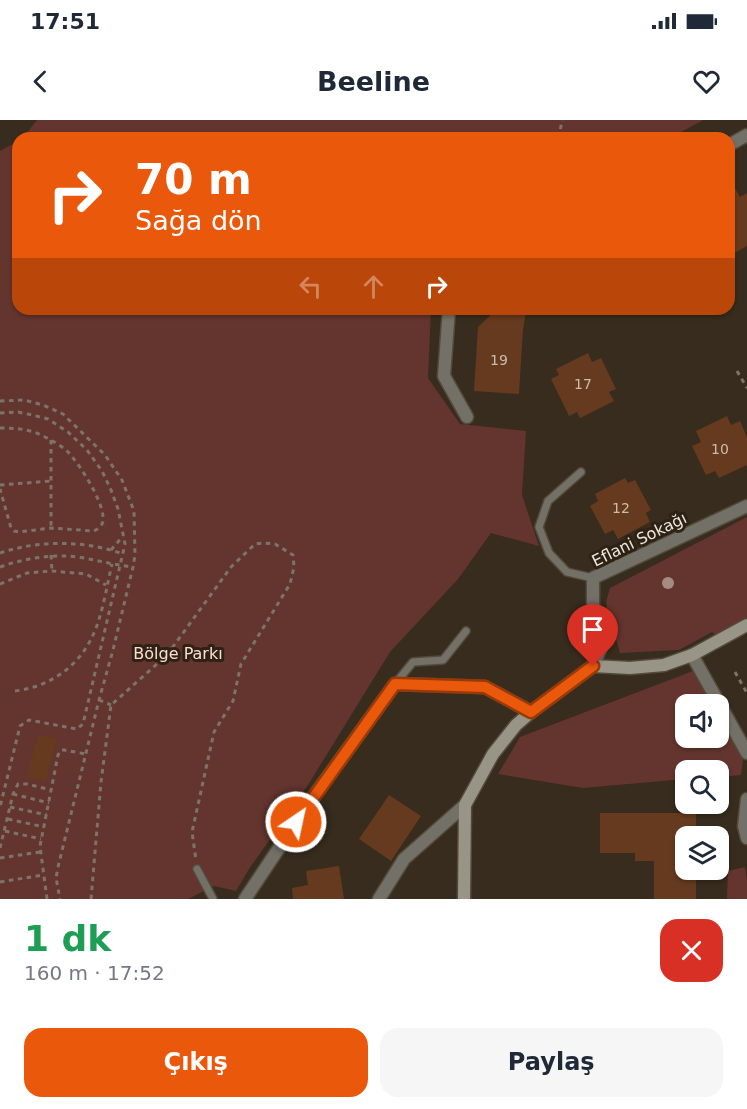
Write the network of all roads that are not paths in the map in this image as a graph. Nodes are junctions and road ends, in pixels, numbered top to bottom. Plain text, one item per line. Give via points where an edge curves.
1 (449, 315) edge
2 (466, 417) dead end
3 (581, 472) dead end
4 (747, 506) edge
5 (593, 578) junction
6 (747, 625) edge
7 (465, 631) dead end
8 (692, 655) junction
9 (593, 666) junction
10 (395, 684) junction
11 (531, 712) junction
12 (747, 753) edge
13 (747, 799) edge
14 (465, 805) junction
15 (747, 838) edge
16 (197, 869) road end
17 (213, 899) edge
18 (245, 899) edge
19 (379, 899) edge
20 (464, 899) edge

1 - 2 street via 444,376
3 - 5 lane via 548,501 539,527 549,553 567,572
4 - 5 street, Eflani Sokağı
5 - 9 street, Eflani Sokağı via 600,650
6 - 8 street
7 - 10 lane via 443,660 413,662
8 - 9 street via 664,665
8 - 12 street
9 - 11 street
10 - 11 street via 485,687
10 - 18 street
11 - 14 street via 493,754
13 - 15 street
14 - 19 street via 404,859
14 - 20 street
16 - 17 lane

